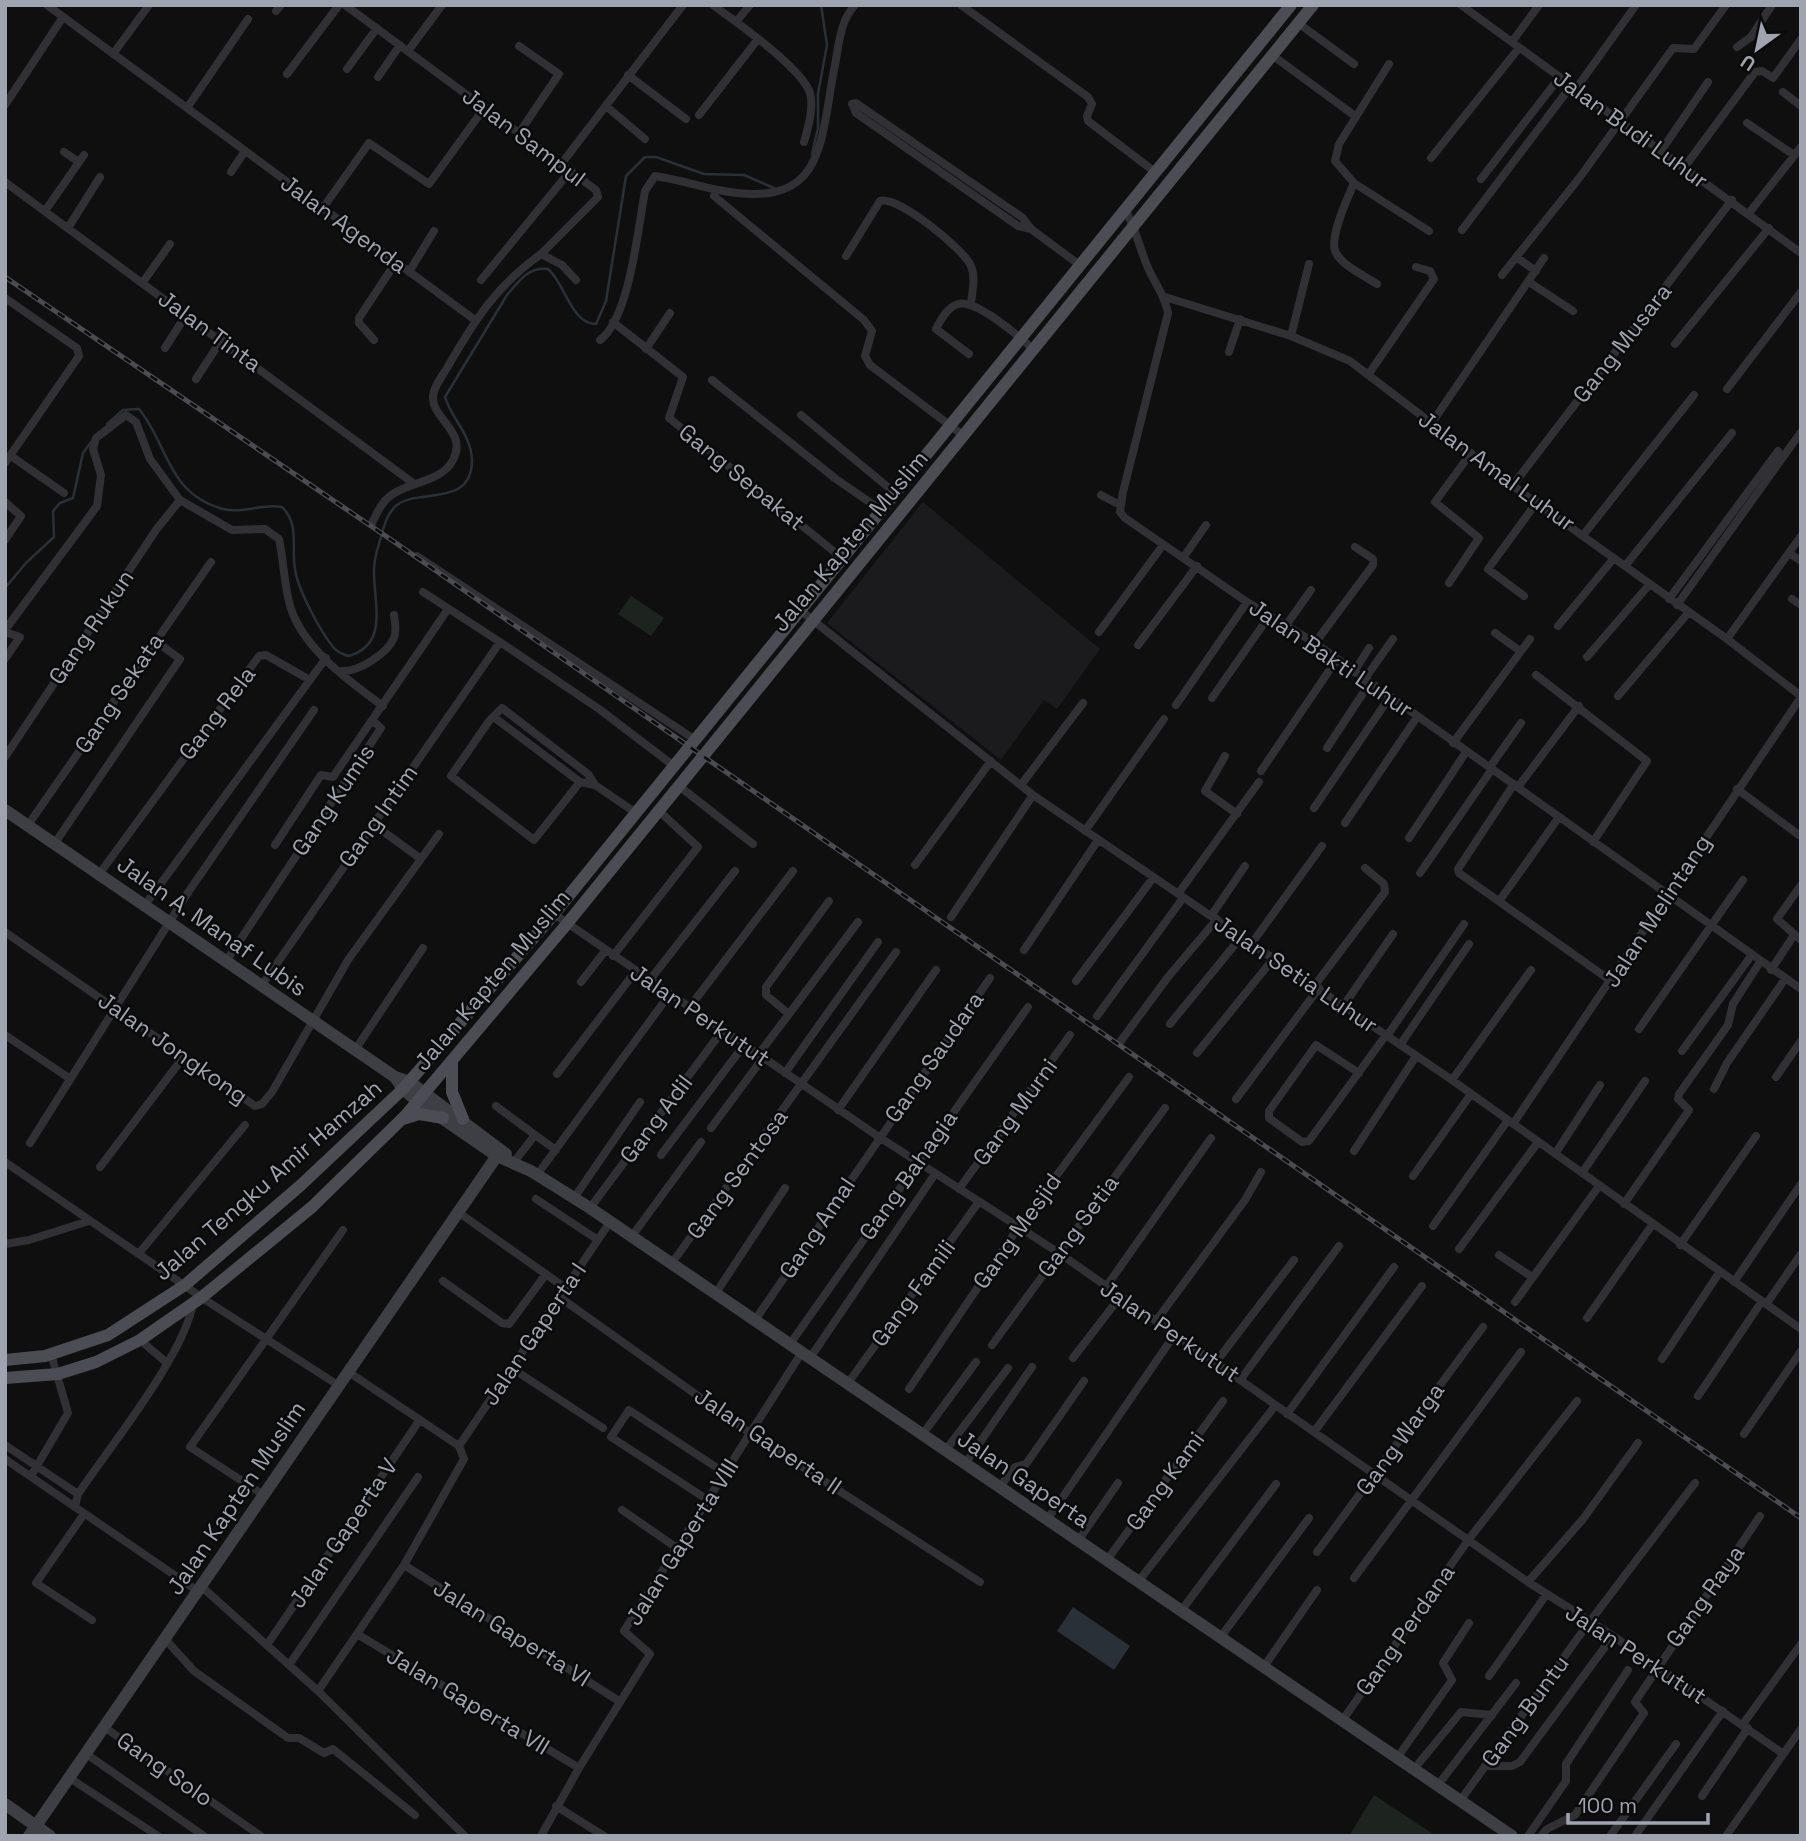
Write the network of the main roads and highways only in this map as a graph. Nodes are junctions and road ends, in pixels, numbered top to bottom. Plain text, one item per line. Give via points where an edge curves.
1 (1291, 5) edge
2 (1313, 5) edge
3 (452, 1061) junction
4 (406, 1086) joint
5 (422, 1097) joint
6 (443, 1118) road end
7 (402, 1119) junction
8 (463, 1119) road end
9 (5, 1360) edge
10 (5, 1378) edge

1 - 4 main road, Jalan Kapten Muslim via 554,914
2 - 3 main road, Jalan Kapten Muslim
3 - 5 main road, Jalan Kapten Muslim
3 - 8 main road via 452,1092
4 - 9 main road, Jalan Tengku Amir Hamzah via 186,1285 108,1335 51,1354
5 - 7 main road, Jalan Tengku Amir Hamzah
6 - 7 main road via 419,1114
7 - 10 main road, Jalan Tengku Amir Hamzah via 312,1207 198,1301 140,1340 58,1374

